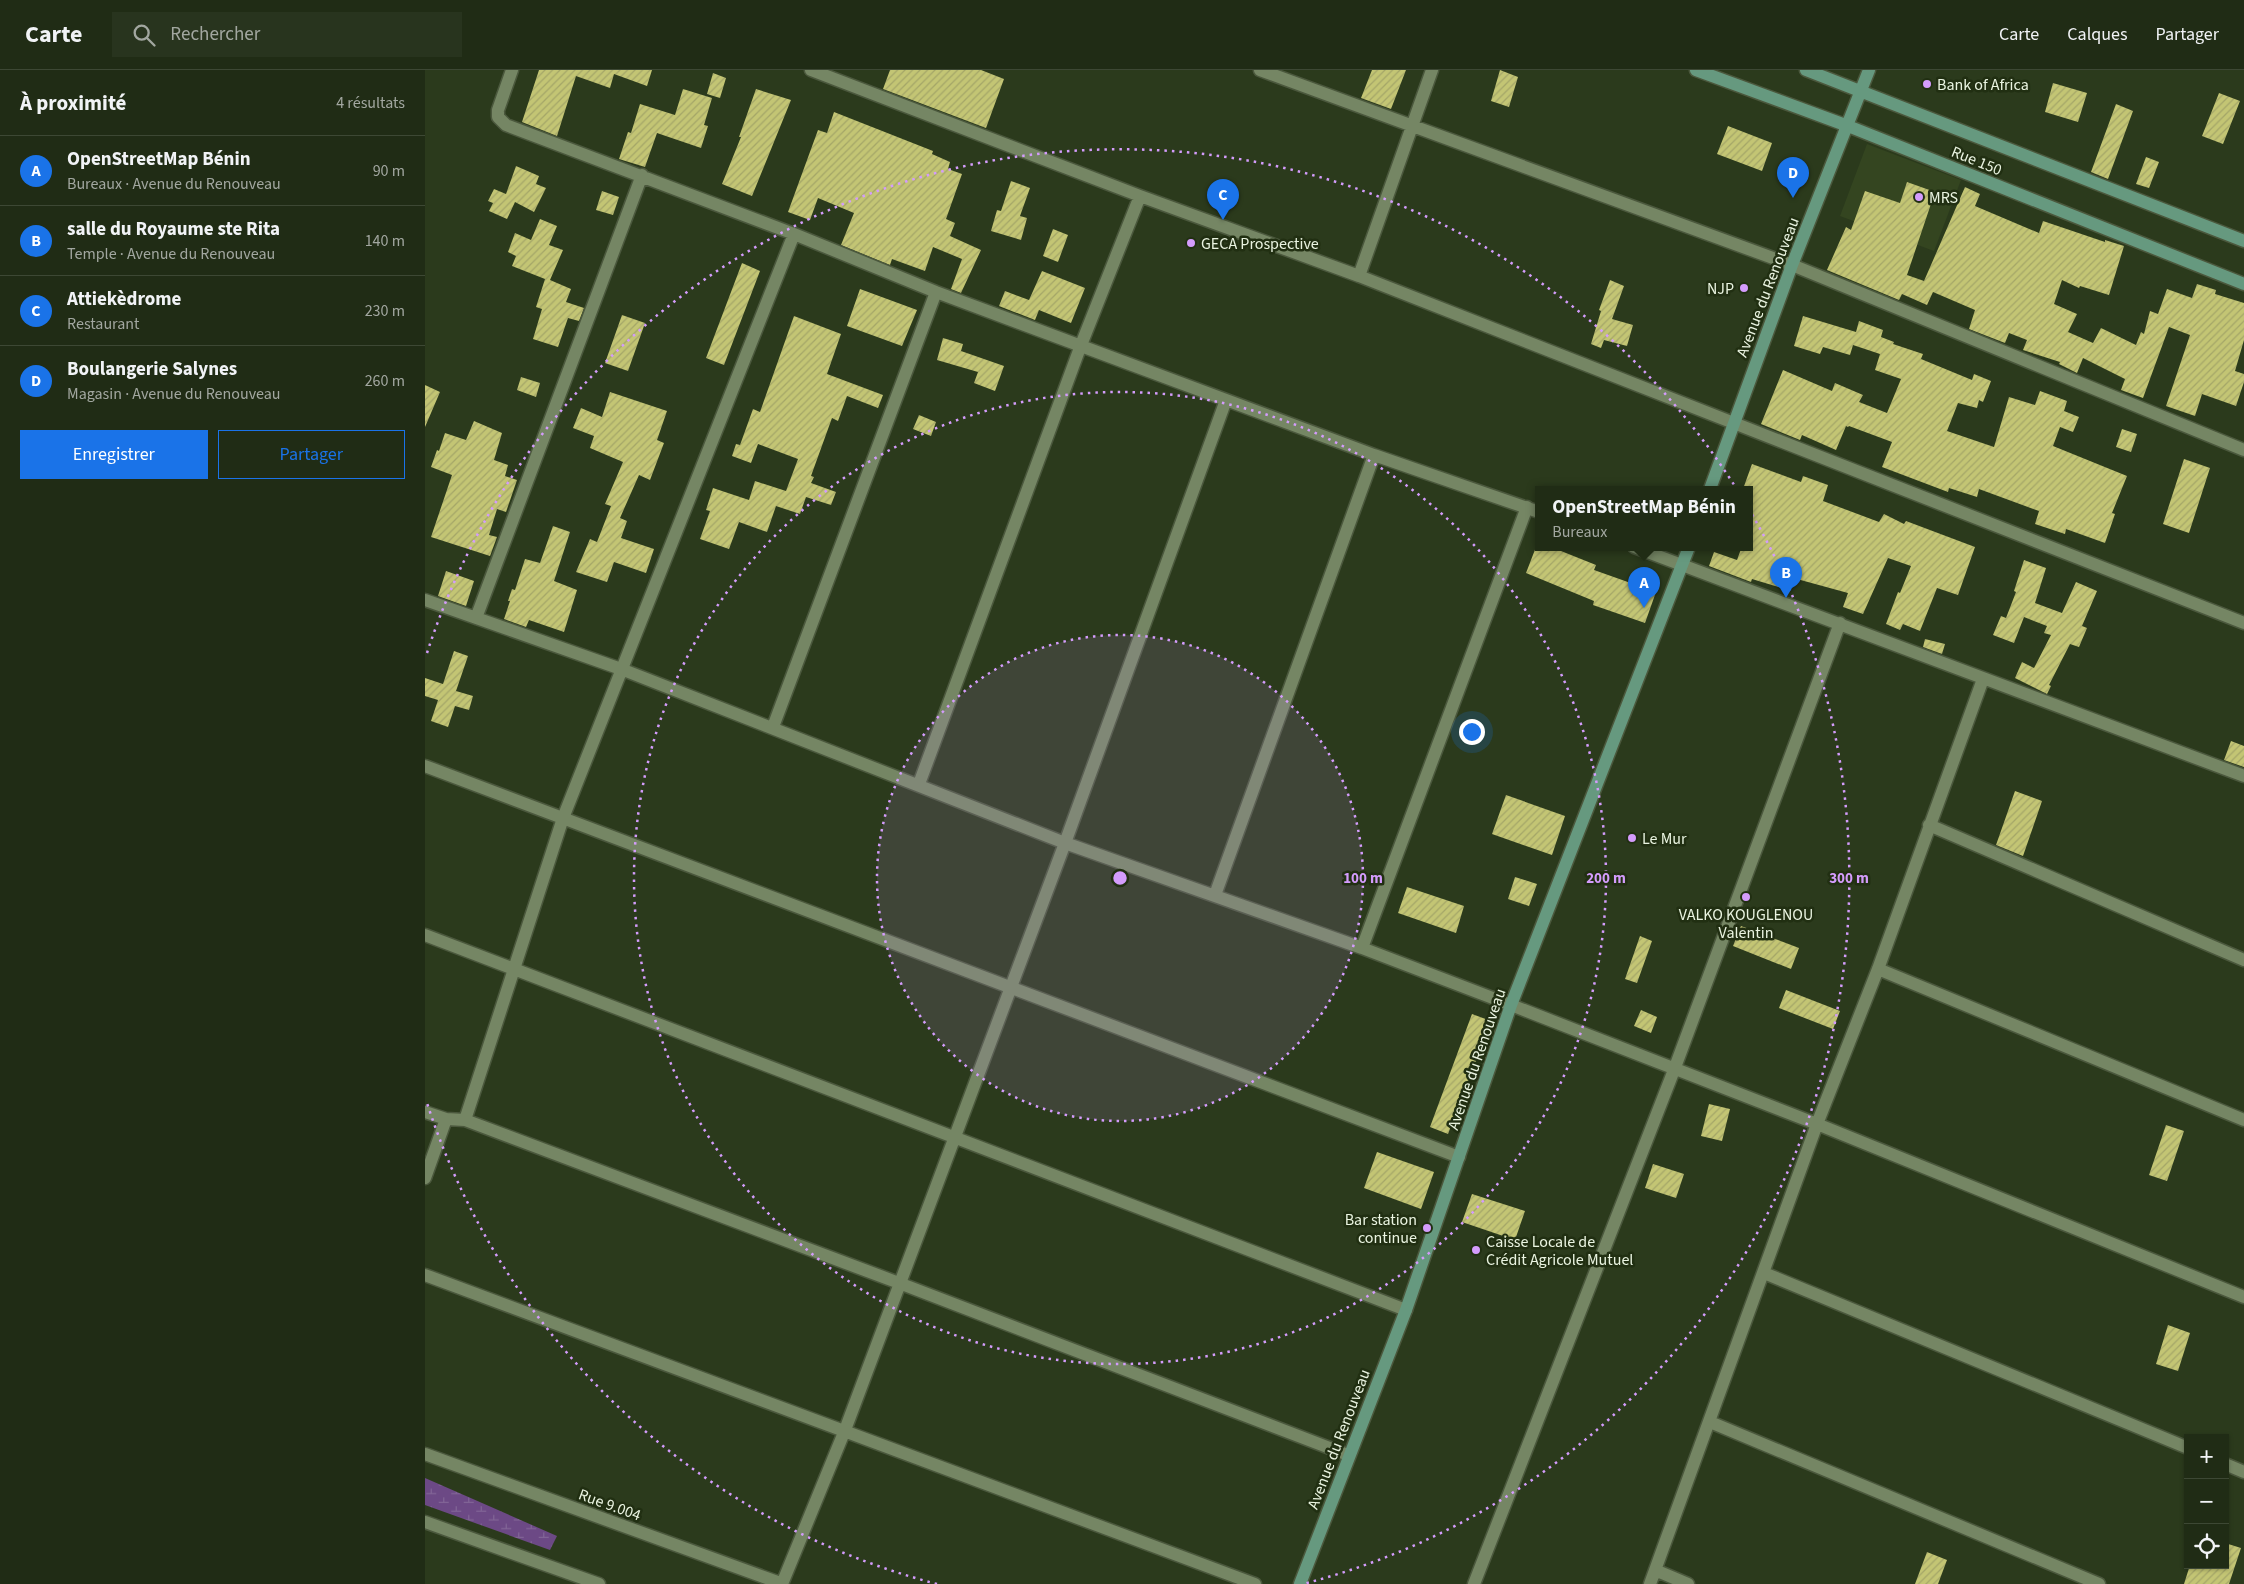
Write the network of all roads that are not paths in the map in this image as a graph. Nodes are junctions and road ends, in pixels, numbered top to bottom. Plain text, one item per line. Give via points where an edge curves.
1 (512, 70) edge
2 (811, 70) edge
3 (1260, 70) edge
4 (1432, 70) edge
5 (1696, 70) edge
6 (1806, 70) edge
7 (1869, 70) edge
8 (1861, 92) junction
9 (1411, 124) junction
10 (1848, 126) junction
11 (642, 176) junction
12 (1141, 196) junction
13 (794, 234) junction
14 (2244, 240) edge
15 (1792, 265) junction
16 (1359, 276) junction
17 (2244, 284) edge
18 (936, 292) junction
19 (1081, 345) junction
20 (1226, 400) junction
21 (1735, 422) junction
22 (2244, 450) edge
23 (1374, 455) junction
24 (1711, 486) edge
25 (1533, 510) edge
26 (1645, 551) edge
27 (1688, 551) edge
28 (1683, 565) junction
29 (425, 600) edge
30 (476, 618) junction
31 (1840, 623) junction
32 (2244, 623) edge
33 (621, 669) junction
34 (1983, 679) junction
35 (773, 727) junction
36 (425, 766) edge
37 (2244, 776) edge
38 (919, 784) junction
39 (563, 818) junction
40 (1929, 825) junction
41 (1065, 842) junction
42 (1215, 895) junction
43 (425, 935) edge
44 (1362, 948) junction
45 (2244, 960) edge
46 (514, 968) junction
47 (1878, 970) junction
48 (1011, 986) junction
49 (1511, 1005) junction
50 (1674, 1070) junction
51 (425, 1112) edge
52 (446, 1119) junction
53 (465, 1120) junction
54 (2244, 1120) edge
55 (1817, 1124) junction
56 (954, 1139) junction
57 (1459, 1157) junction
58 (425, 1178) edge
59 (1764, 1273) junction
60 (425, 1275) edge
61 (899, 1283) junction
62 (2244, 1297) edge
63 (1406, 1310) junction
64 (1710, 1422) junction
65 (845, 1430) junction
66 (2184, 1446) edge
67 (425, 1454) edge
68 (1348, 1455) junction
69 (2229, 1466) edge
70 (2244, 1472) edge
71 (425, 1522) edge
72 (1655, 1570) junction
73 (599, 1584) edge
74 (782, 1584) edge
75 (1255, 1584) edge
76 (1301, 1584) edge
77 (1474, 1584) edge
78 (1650, 1584) edge
79 (1687, 1584) edge
80 (2099, 1584) edge

1 - 11 street via 498,110 498,117 507,125
2 - 12 street
3 - 9 street
4 - 9 street
5 - 10 main road, Rue 150
6 - 8 main road, Rue 150
7 - 8 main road, Avenue du Renouveau
8 - 10 main road, Avenue du Renouveau
8 - 14 main road, Rue 150
9 - 15 street
9 - 16 street
10 - 15 main road, Avenue du Renouveau
10 - 17 main road, Rue 150
11 - 13 street
11 - 30 street
12 - 16 street
12 - 19 street
13 - 18 street
13 - 33 street
15 - 21 main road, Avenue du Renouveau
15 - 22 street
16 - 21 street
18 - 19 street
18 - 35 street
19 - 20 street
19 - 38 street
20 - 23 street
20 - 41 street
21 - 24 main road, Avenue du Renouveau
21 - 32 street
23 - 25 street
23 - 42 street
25 - 44 street
26 - 28 street
27 - 28 main road, Avenue du Renouveau
28 - 31 street
28 - 49 main road, Avenue du Renouveau
29 - 30 street
30 - 33 street
31 - 34 street
31 - 50 street
33 - 35 street
33 - 39 street
34 - 37 street
34 - 40 street
35 - 38 street
36 - 39 street
38 - 41 street
39 - 46 street
39 - 48 street
40 - 45 street
40 - 47 street
41 - 42 street
41 - 48 street
42 - 44 street
43 - 46 street
44 - 49 street
46 - 53 street
46 - 56 street
47 - 54 street
47 - 55 street
48 - 56 street
48 - 57 street
49 - 50 street
49 - 57 main road, Avenue du Renouveau
50 - 55 street
50 - 77 street
51 - 52 street
52 - 53 street
52 - 58 street
53 - 61 street
55 - 59 street
55 - 62 street
56 - 61 street
56 - 63 street
57 - 63 main road, Avenue du Renouveau
59 - 64 street
59 - 66 street
60 - 65 street
61 - 65 street
61 - 68 street
63 - 68 main road, Avenue du Renouveau
64 - 72 street
64 - 80 street
65 - 74 street
65 - 75 street
67 - 74 street, Rue 9.004
68 - 76 main road, Avenue du Renouveau
69 - 70 street
71 - 73 street
72 - 78 street
72 - 79 street

